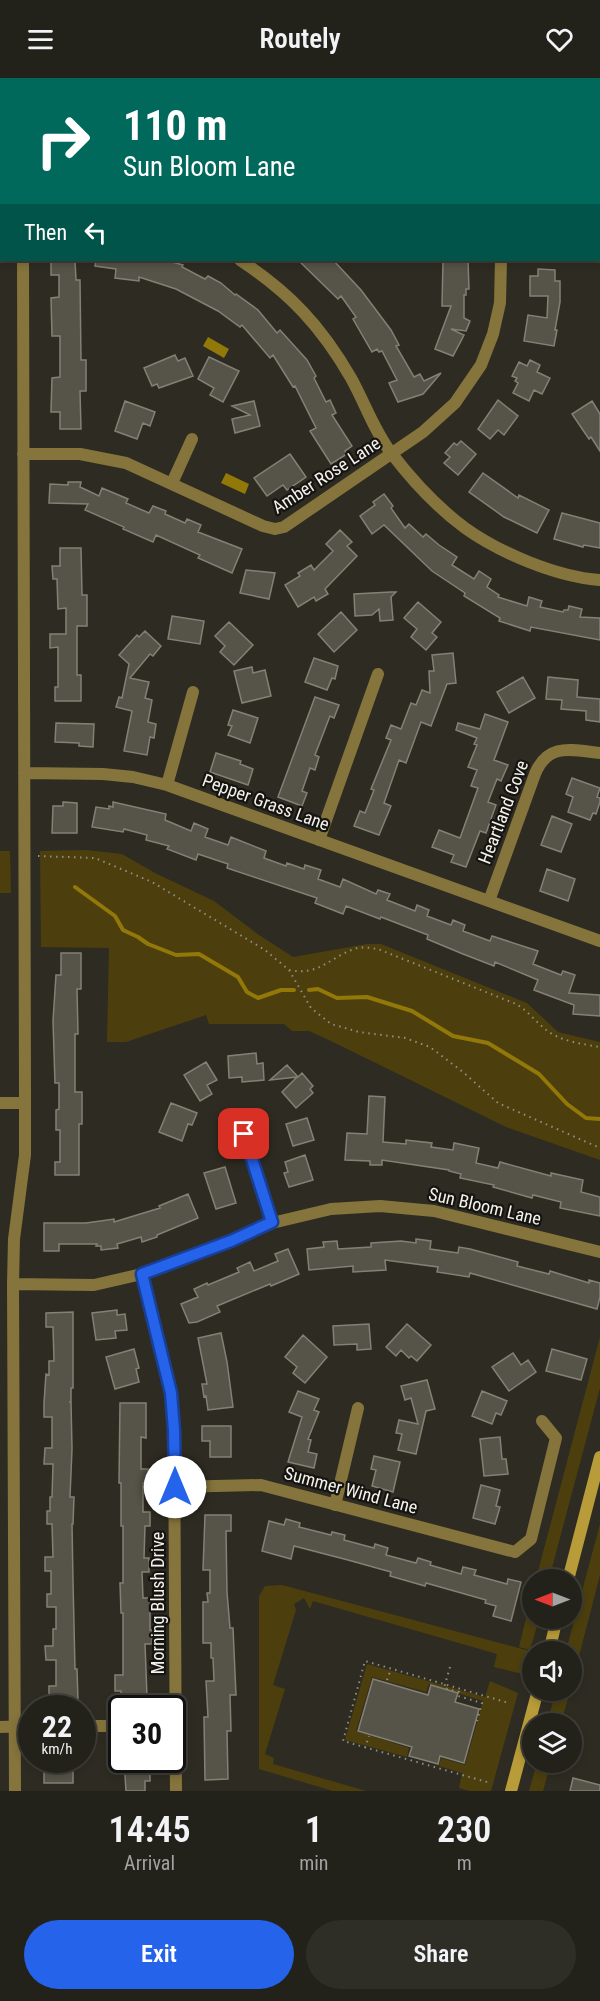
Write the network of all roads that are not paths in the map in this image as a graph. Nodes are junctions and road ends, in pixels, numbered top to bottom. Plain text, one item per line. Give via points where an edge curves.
1 (23, 261) edge
2 (242, 261) edge
3 (501, 261) edge
4 (192, 439) dead end
5 (392, 453) junction
6 (23, 454) junction
7 (172, 483) junction
8 (600, 580) edge
9 (378, 674) dead end
10 (193, 692) dead end
11 (600, 753) edge
12 (24, 773) junction
13 (166, 785) junction
14 (319, 840) junction
15 (489, 901) junction
16 (600, 941) edge
17 (0, 1103) edge
18 (25, 1103) junction
19 (244, 1134) dead end
20 (272, 1222) junction
21 (600, 1252) edge
22 (142, 1274) junction
23 (13, 1284) junction
24 (358, 1408) dead end
25 (542, 1420) dead end
26 (600, 1457) edge
27 (175, 1487) junction
28 (335, 1505) junction
29 (571, 1569) edge
30 (174, 1695) edge
31 (535, 1701) edge
32 (0, 1727) edge
33 (14, 1727) junction
34 (18, 1727) edge
35 (175, 1773) edge
36 (15, 1791) edge
37 (176, 1791) edge
38 (511, 1791) edge

1 - 6 street
2 - 5 street via 270,279 328,340
3 - 5 street, Amber Rose Lane via 500,303 481,365 455,403 434,424
4 - 7 street
5 - 7 street, Amber Rose Lane via 288,525 275,529
5 - 8 street via 428,495 465,528 548,569
6 - 7 street, Amber Rose Lane via 102,457
6 - 12 street
9 - 14 street
10 - 13 street
11 - 15 street, Heartland Cove via 562,750 543,759
12 - 13 street, Pepper Grass Lane via 104,774
12 - 18 street
13 - 14 street, Pepper Grass Lane
14 - 15 street, Pepper Grass Lane
15 - 16 street, Pepper Grass Lane
17 - 18 street
18 - 23 street
19 - 20 street
20 - 21 street, Sun Bloom Lane via 331,1209 380,1206 434,1211
20 - 22 street, Sun Bloom Lane
22 - 23 street, Sun Bloom Lane via 94,1285
22 - 27 street, Morning Blush Drive via 171,1393
23 - 33 street
24 - 28 street
25 - 28 street, Summer Wind Lane via 556,1438 531,1539 515,1552
26 - 29 main road
27 - 28 street, Summer Wind Lane via 261,1485
27 - 30 street, Morning Blush Drive
31 - 38 main road
32 - 33 street
33 - 34 street
33 - 36 street
35 - 37 street, Morning Blush Drive

